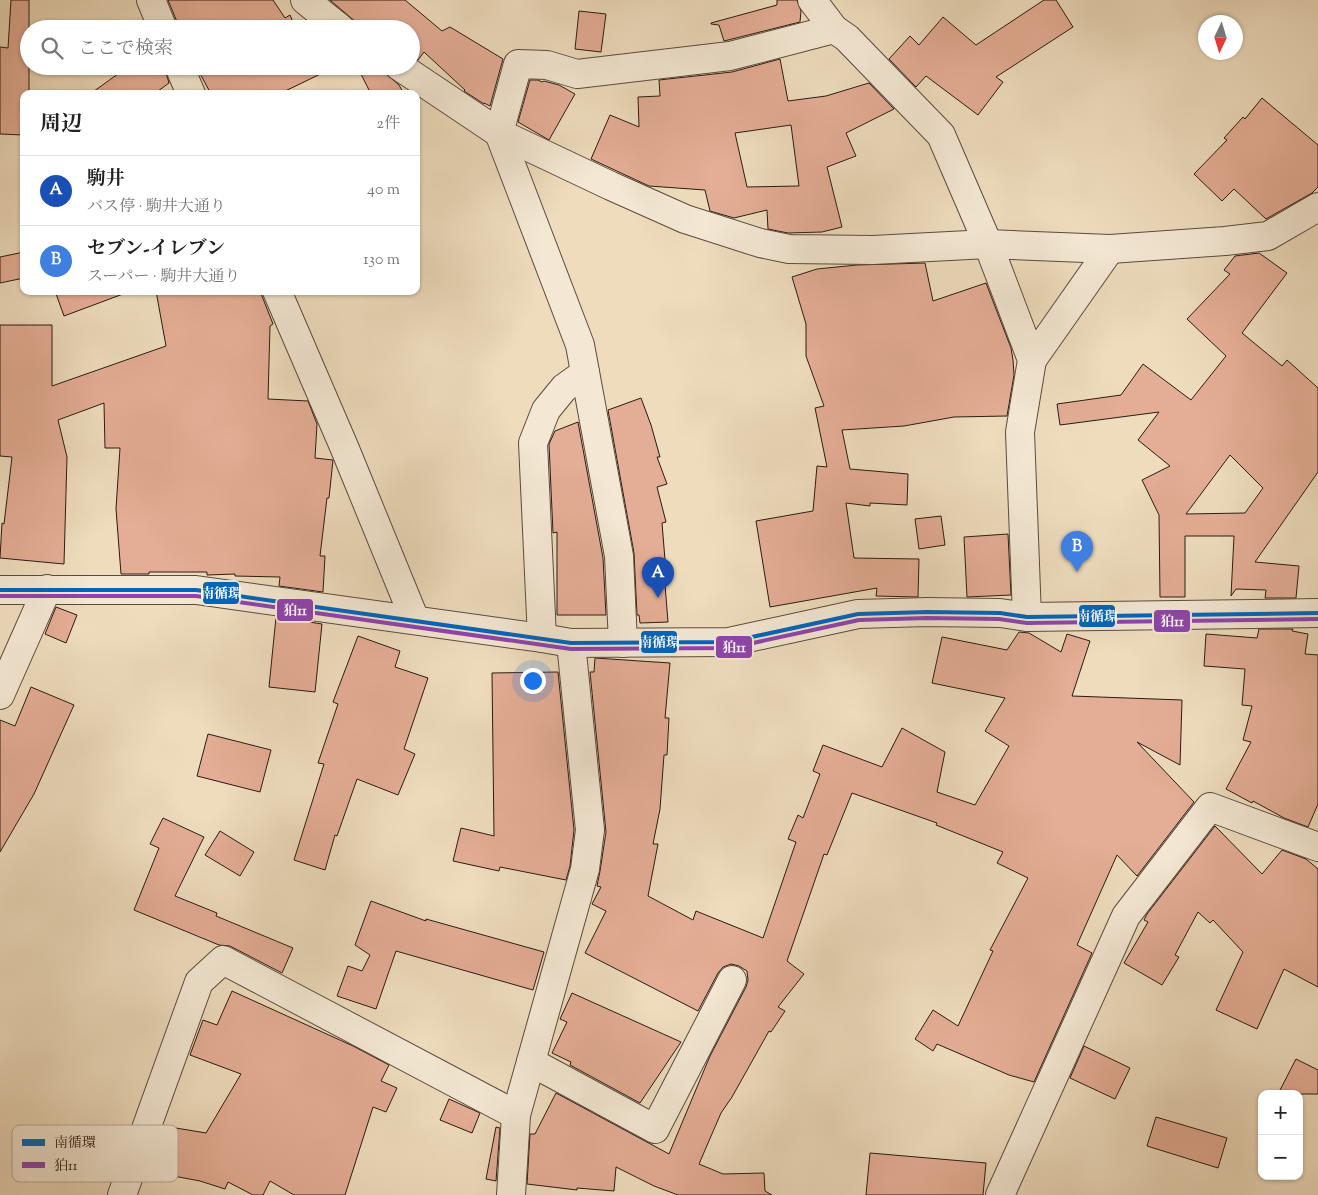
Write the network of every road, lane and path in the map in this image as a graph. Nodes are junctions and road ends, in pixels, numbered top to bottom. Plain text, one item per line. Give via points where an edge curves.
1 (151, 0) edge
2 (306, 0) edge
3 (812, 0) edge
4 (159, 20) edge
5 (330, 20) edge
6 (834, 29) junction
7 (183, 75) edge
8 (412, 75) edge
9 (189, 90) edge
10 (499, 133) junction
11 (1318, 207) edge
12 (988, 244) junction
13 (1110, 249) junction
14 (279, 295) edge
15 (1032, 360) junction
16 (586, 373) junction
17 (47, 589) junction
18 (0, 590) edge
19 (1318, 613) edge
20 (1027, 617) junction
21 (416, 620) junction
22 (542, 638) junction
23 (571, 643) junction
24 (623, 643) junction
25 (0, 695) edge
26 (1318, 847) edge
27 (732, 980) dead end
28 (531, 1062) junction
29 (516, 1115) junction
30 (147, 1125) edge
31 (127, 1182) edge
32 (122, 1195) edge
33 (510, 1195) edge
34 (1000, 1195) edge

1 - 4 street
2 - 5 street
3 - 6 street
6 - 10 street via 730,56 577,74 547,65 518,64
6 - 12 street via 847,38 941,136
7 - 9 street
8 - 10 street
10 - 12 street via 685,219 760,243 788,249 873,250
10 - 16 street via 580,345
11 - 13 street via 1268,236
12 - 13 street
12 - 15 street
13 - 15 street
14 - 21 street
15 - 20 street via 1020,432
16 - 22 street via 564,388 546,410 533,443
16 - 24 street via 619,556
17 - 18 street
17 - 21 street via 196,590
17 - 25 street
19 - 20 street
20 - 24 street via 1000,613 858,614 729,642
21 - 22 street
22 - 23 street
23 - 24 street
23 - 28 street via 590,830 585,869
26 - 34 street via 1210,807 1126,916
27 - 28 street via 656,1129
28 - 29 street
29 - 30 street via 223,960 199,982
29 - 33 street
31 - 32 street

